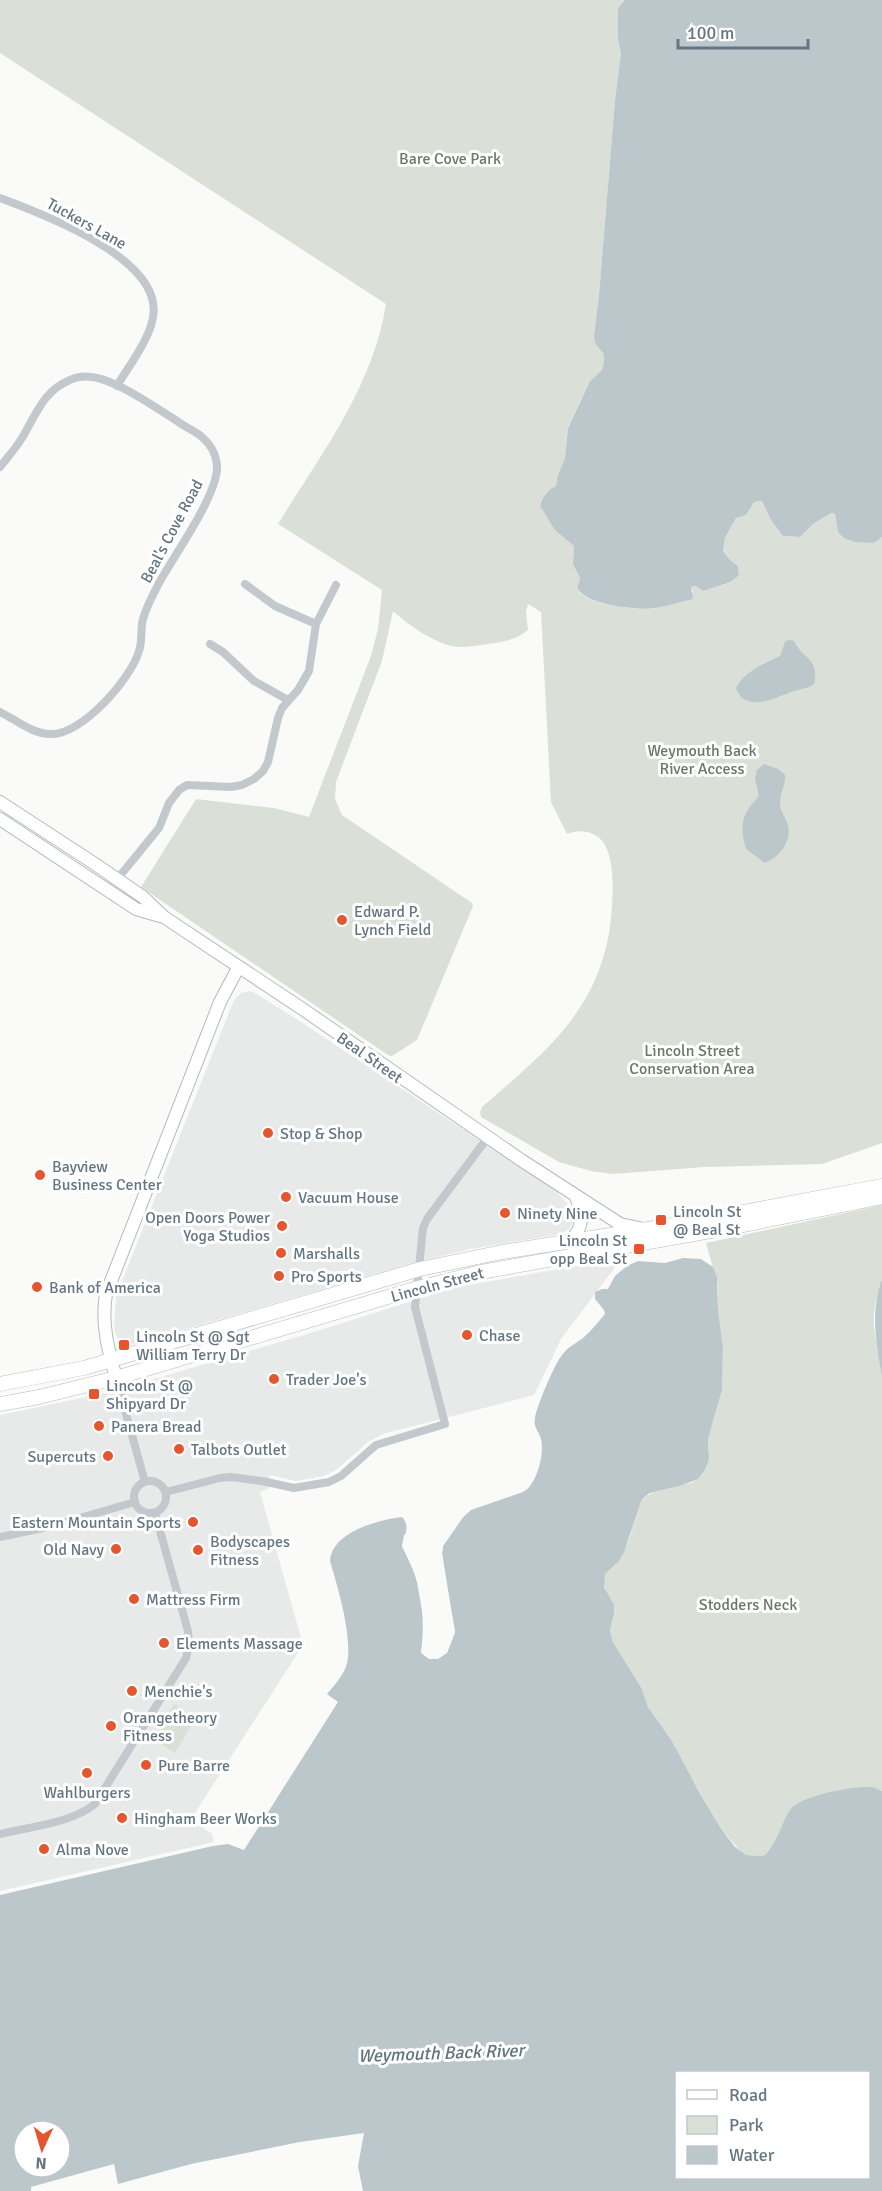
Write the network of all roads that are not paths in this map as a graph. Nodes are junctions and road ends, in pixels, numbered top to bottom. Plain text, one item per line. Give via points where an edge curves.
1 (0, 198) edge
2 (117, 386) junction
3 (0, 467) edge
4 (245, 584) dead end
5 (336, 585) dead end
6 (316, 624) junction
7 (210, 644) dead end
8 (288, 700) junction
9 (0, 712) edge
10 (0, 802) edge
11 (0, 819) edge
12 (117, 880) junction
13 (108, 891) junction
14 (164, 917) junction
15 (238, 968) junction
16 (488, 1137) junction
17 (882, 1186) edge
18 (576, 1197) junction
19 (882, 1197) edge
20 (645, 1229) junction
21 (571, 1240) junction
22 (420, 1269) junction
23 (417, 1288) junction
24 (111, 1361) junction
25 (116, 1378) junction
26 (0, 1384) edge
27 (0, 1404) edge
28 (145, 1482) junction
29 (166, 1492) junction
30 (135, 1502) junction
31 (155, 1513) junction
32 (0, 1537) edge
33 (0, 1834) edge

1 - 2 street, Tuckers Lane via 46,216 103,247 128,263 150,288 152,324
2 - 3 street, Beal's Cove Road via 90,376 71,379 53,388
2 - 9 street, Beal's Cove Road via 203,438 215,454 217,469 210,495 145,612 136,659 105,701 71,729 49,735
4 - 6 street via 275,606
5 - 6 street
6 - 8 street via 309,671
7 - 8 street via 254,681
8 - 12 street via 278,718 263,771 242,785 187,786 179,790 159,828
10 - 12 street, Beal Street
11 - 13 street, Beal Street
12 - 13 street
12 - 14 street, Beal Street
13 - 14 street, Beal Street via 136,909
14 - 15 street, Beal Street
15 - 16 street, Beal Street
15 - 24 street via 220,1002 106,1294 103,1316
16 - 18 street, Beal Street
16 - 22 street via 427,1219
17 - 20 main road, Lincoln Street
18 - 20 street, Beal Street via 620,1224
18 - 21 street via 582,1221
19 - 23 main road, Lincoln Street via 505,1267
20 - 21 main road, Lincoln Street
21 - 22 main road, Lincoln Street
22 - 23 street
22 - 24 main road, Lincoln Street
23 - 25 main road, Lincoln Street
23 - 29 street via 416,1307 445,1424 376,1445 341,1476 325,1484 294,1488 231,1477
24 - 25 street
24 - 26 main road, Lincoln Street
25 - 27 main road, Lincoln Street
25 - 28 street
28 - 29 street via 156,1482
28 - 30 street via 136,1488
29 - 31 street via 166,1503
30 - 31 street via 144,1512
30 - 32 street
31 - 33 street via 188,1631 186,1658 95,1804 75,1816

